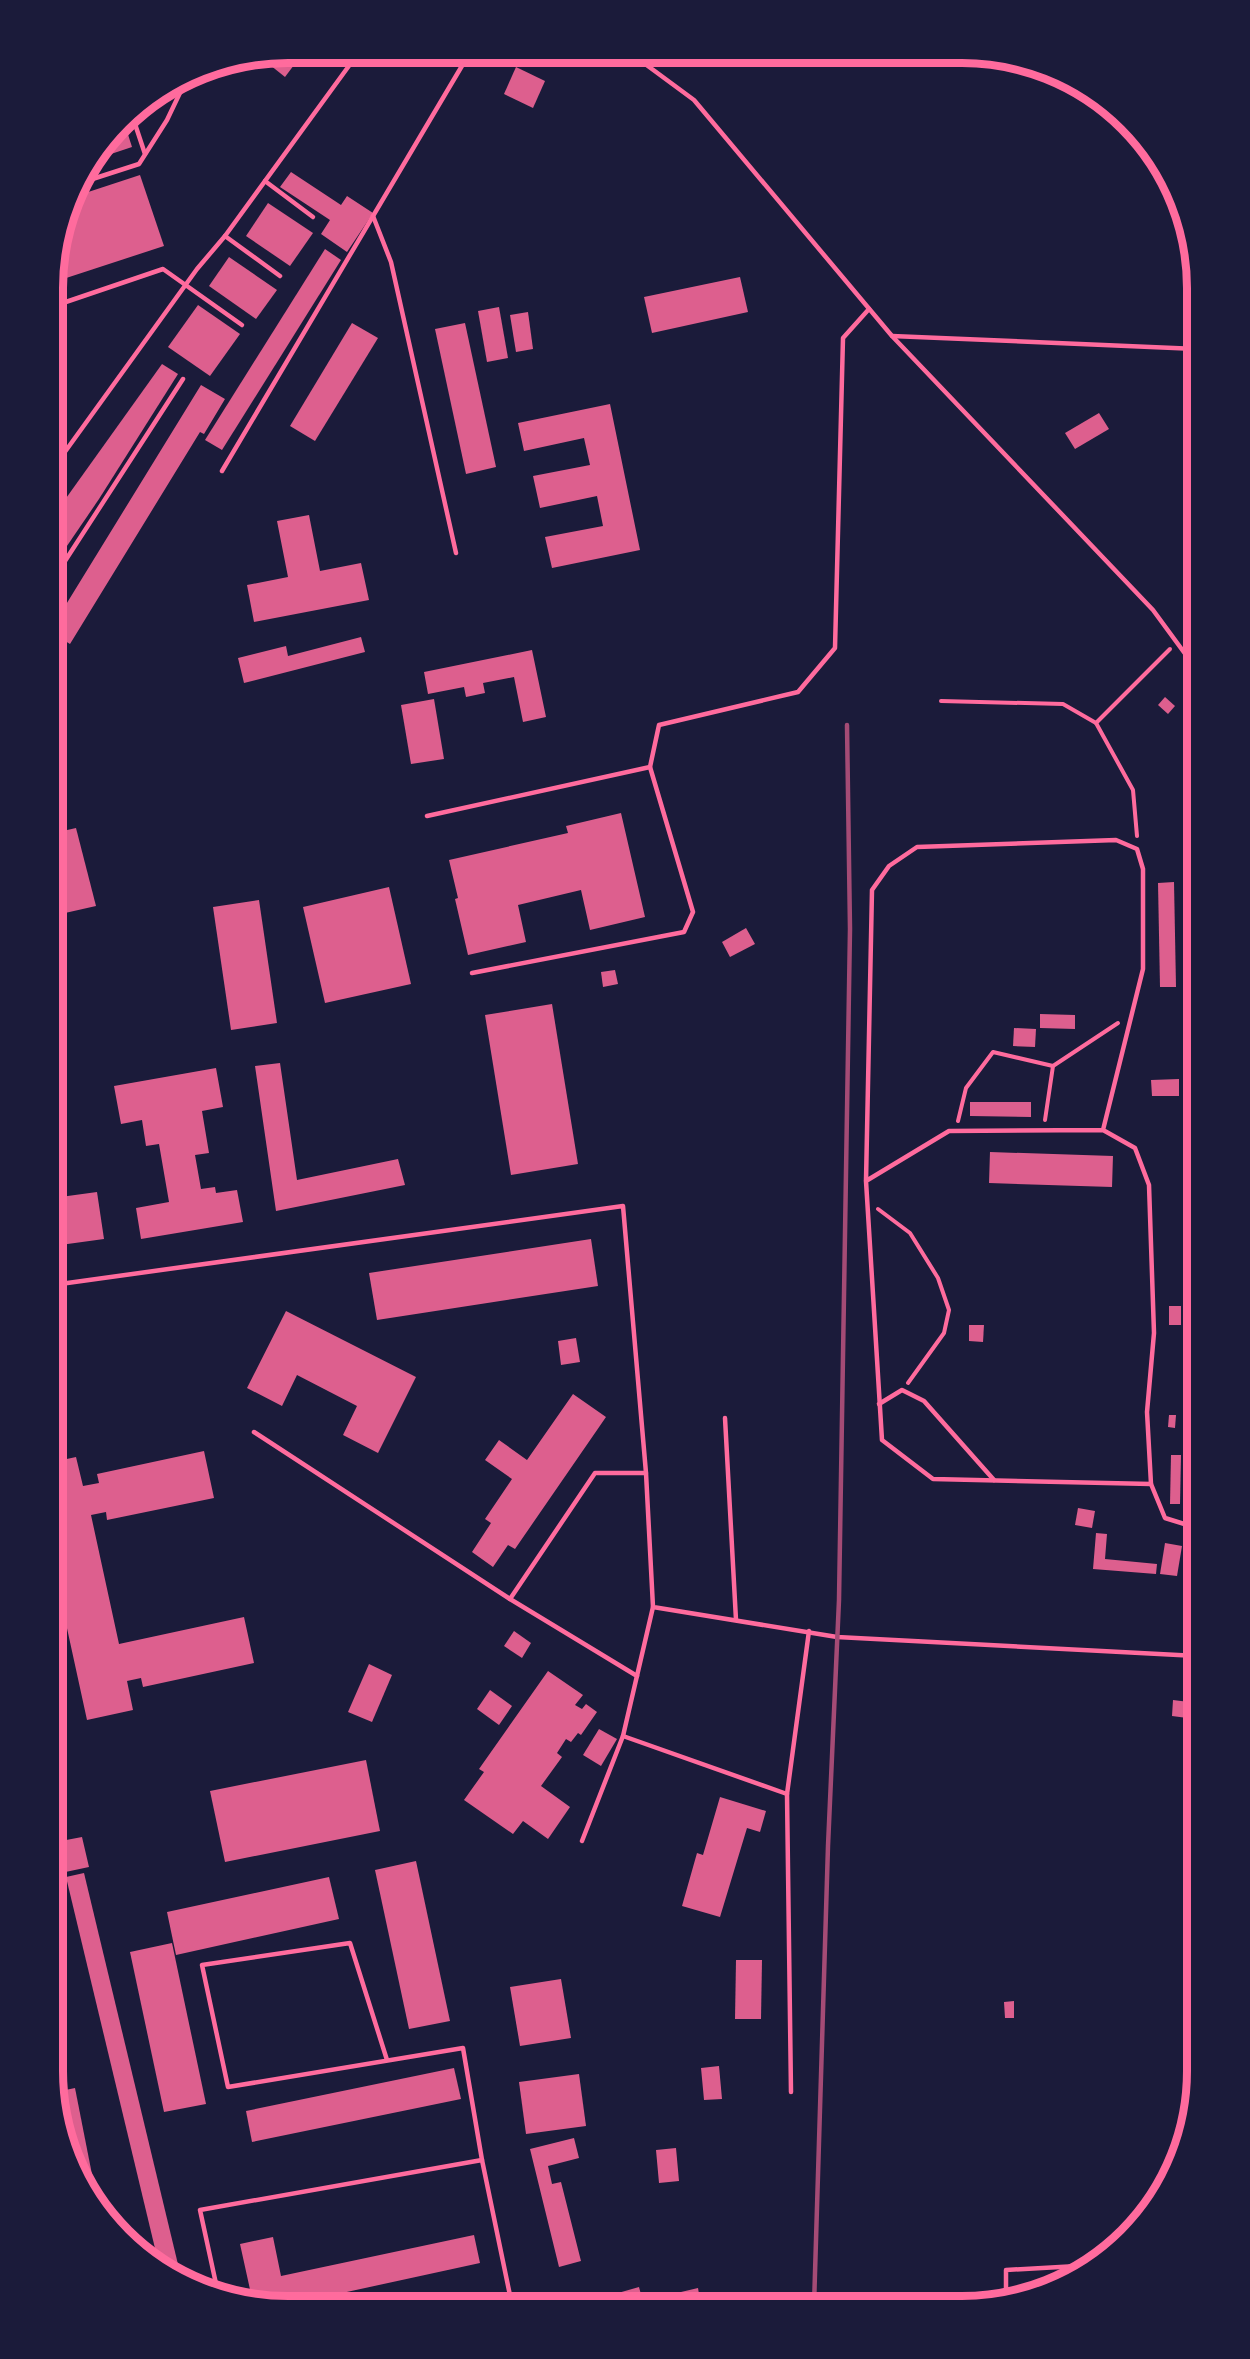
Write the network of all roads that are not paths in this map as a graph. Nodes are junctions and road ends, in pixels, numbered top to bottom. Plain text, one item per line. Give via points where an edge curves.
1 (353, 63) edge
2 (464, 63) edge
3 (644, 63) edge
4 (182, 89) edge
5 (135, 124) edge
6 (145, 154) junction
7 (90, 180) edge
8 (265, 181) junction
9 (373, 216) junction
10 (313, 217) dead end
11 (225, 236) junction
12 (280, 276) dead end
13 (185, 286) junction
14 (63, 303) edge
15 (869, 309) junction
16 (242, 325) dead end
17 (892, 336) junction
18 (1187, 349) edge
19 (183, 379) dead end
20 (63, 455) edge
21 (222, 471) dead end
22 (456, 553) dead end
23 (63, 564) edge
24 (1187, 656) edge
25 (650, 767) junction
26 (427, 816) dead end
27 (472, 973) dead end
28 (1103, 1130) junction
29 (866, 1181) junction
30 (63, 1285) edge
31 (879, 1404) junction
32 (725, 1418) dead end
33 (254, 1432) dead end
34 (646, 1473) junction
35 (994, 1480) junction
36 (1151, 1484) junction
37 (1187, 1525) edge
38 (510, 1599) junction
39 (653, 1607) junction
40 (736, 1620) junction
41 (809, 1631) junction
42 (1187, 1655) edge
43 (637, 1676) junction
44 (623, 1736) junction
45 (787, 1794) junction
46 (582, 1841) dead end
47 (387, 2060) junction
48 (791, 2092) dead end
49 (482, 2160) junction
50 (1075, 2266) edge
51 (216, 2284) edge
52 (1006, 2292) edge
53 (510, 2296) edge

1 - 8 lane
2 - 9 lane
3 - 15 lane via 694,100
4 - 6 lane
5 - 6 lane
6 - 7 lane via 139,164
8 - 10 lane
8 - 11 lane
9 - 21 lane
9 - 22 lane via 391,262
11 - 12 lane
11 - 13 lane
13 - 14 lane via 163,269
13 - 16 lane
13 - 20 lane
15 - 17 lane
15 - 25 lane via 843,338 836,648 798,692 659,725
17 - 18 lane
17 - 24 lane via 1153,610
19 - 23 lane
25 - 26 lane
25 - 27 lane via 693,912 684,932
28 - 29 lane via 949,1131
28 - 29 lane via 1143,969 1143,868 1137,849 1116,840 917,847 889,866 872,890
28 - 36 lane via 1135,1148 1149,1185 1154,1333 1147,1412
29 - 31 lane
30 - 34 lane via 623,1206
31 - 35 lane via 902,1390 924,1401
31 - 35 lane via 882,1440 933,1479
32 - 40 lane
33 - 38 lane
34 - 38 lane via 595,1473
34 - 39 lane
35 - 36 lane
36 - 37 lane via 1165,1518
38 - 43 lane
39 - 40 lane
39 - 43 lane
40 - 41 lane
41 - 42 lane via 837,1637
41 - 45 lane
43 - 44 lane
44 - 45 lane
44 - 46 lane
45 - 48 lane
47 - 47 lane via 350,1942 202,1965 228,2087
47 - 49 lane via 463,2048
49 - 51 lane via 200,2210
49 - 53 lane
50 - 52 lane via 1006,2270

